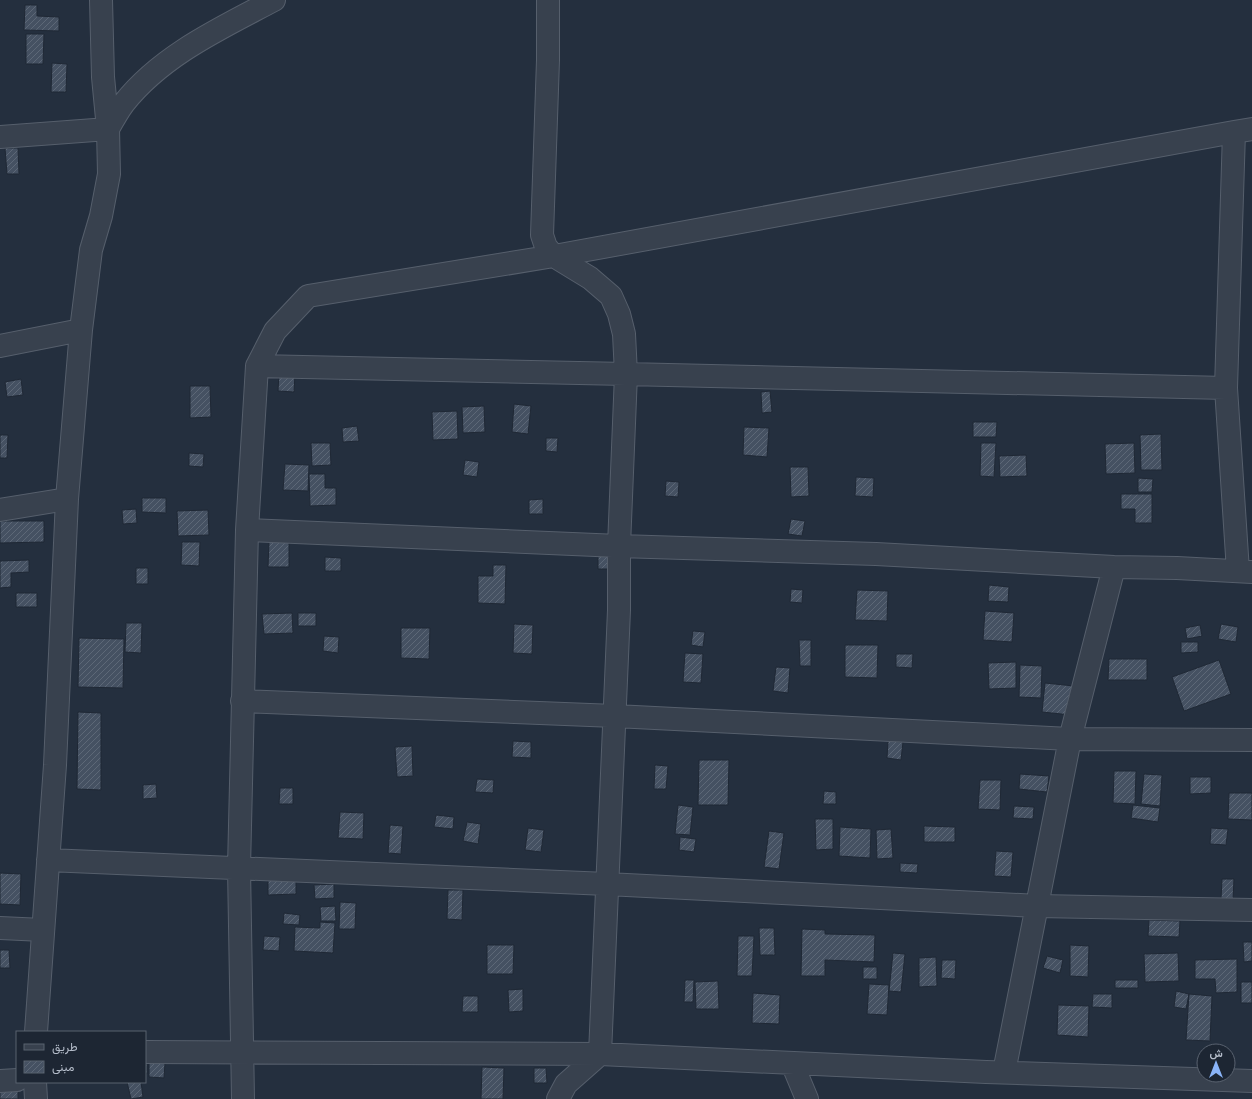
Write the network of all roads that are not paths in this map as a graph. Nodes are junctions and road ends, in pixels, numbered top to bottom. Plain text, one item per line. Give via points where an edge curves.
1 (101, 0) edge
2 (274, 0) edge
3 (548, 0) edge
4 (108, 129) junction
5 (1243, 131) edge
6 (0, 138) edge
7 (554, 256) junction
8 (80, 330) junction
9 (0, 346) edge
10 (257, 366) junction
11 (626, 374) junction
12 (1226, 388) junction
13 (67, 499) junction
14 (0, 510) edge
15 (248, 530) junction
16 (619, 546) junction
17 (1114, 567) junction
18 (1245, 571) edge
19 (242, 701) junction
20 (615, 716) junction
21 (1070, 739) junction
22 (1252, 740) edge
23 (48, 860) junction
24 (239, 868) junction
25 (607, 884) junction
26 (1038, 906) junction
27 (1252, 910) edge
28 (0, 928) edge
29 (43, 930) junction
30 (36, 1031) edge
31 (146, 1052) edge
32 (242, 1053) junction
33 (600, 1054) junction
34 (792, 1063) junction
35 (1004, 1072) junction
36 (16, 1080) edge
37 (0, 1081) edge
38 (1252, 1081) edge
39 (35, 1083) edge
40 (36, 1099) edge
41 (243, 1099) edge
42 (558, 1099) edge
43 (807, 1099) edge

1 - 4 street via 103,77
2 - 4 street via 195,42 144,80 123,104
3 - 7 street via 542,235 546,247
4 - 6 street
4 - 8 street via 109,174 92,250
5 - 7 street
5 - 12 street
7 - 10 street via 308,296 274,331
7 - 11 street via 590,278 611,296 624,334
8 - 9 street
8 - 13 street
10 - 11 street
10 - 15 street
11 - 12 street
11 - 16 street
12 - 18 street
13 - 14 street
13 - 23 street
15 - 16 street
15 - 19 street
16 - 17 street via 876,554
16 - 20 street
17 - 18 street
17 - 21 street
19 - 20 street
19 - 24 street
20 - 21 street
20 - 25 street
21 - 22 street
21 - 26 street
23 - 24 street
23 - 29 street
24 - 25 street
24 - 32 street
25 - 26 street
25 - 33 street
26 - 27 street
26 - 35 street
28 - 29 street
29 - 30 street
31 - 32 street
32 - 33 street
32 - 41 street
33 - 34 street
33 - 42 street via 566,1084
34 - 35 street
34 - 43 street
35 - 38 street
36 - 37 street
39 - 40 street

